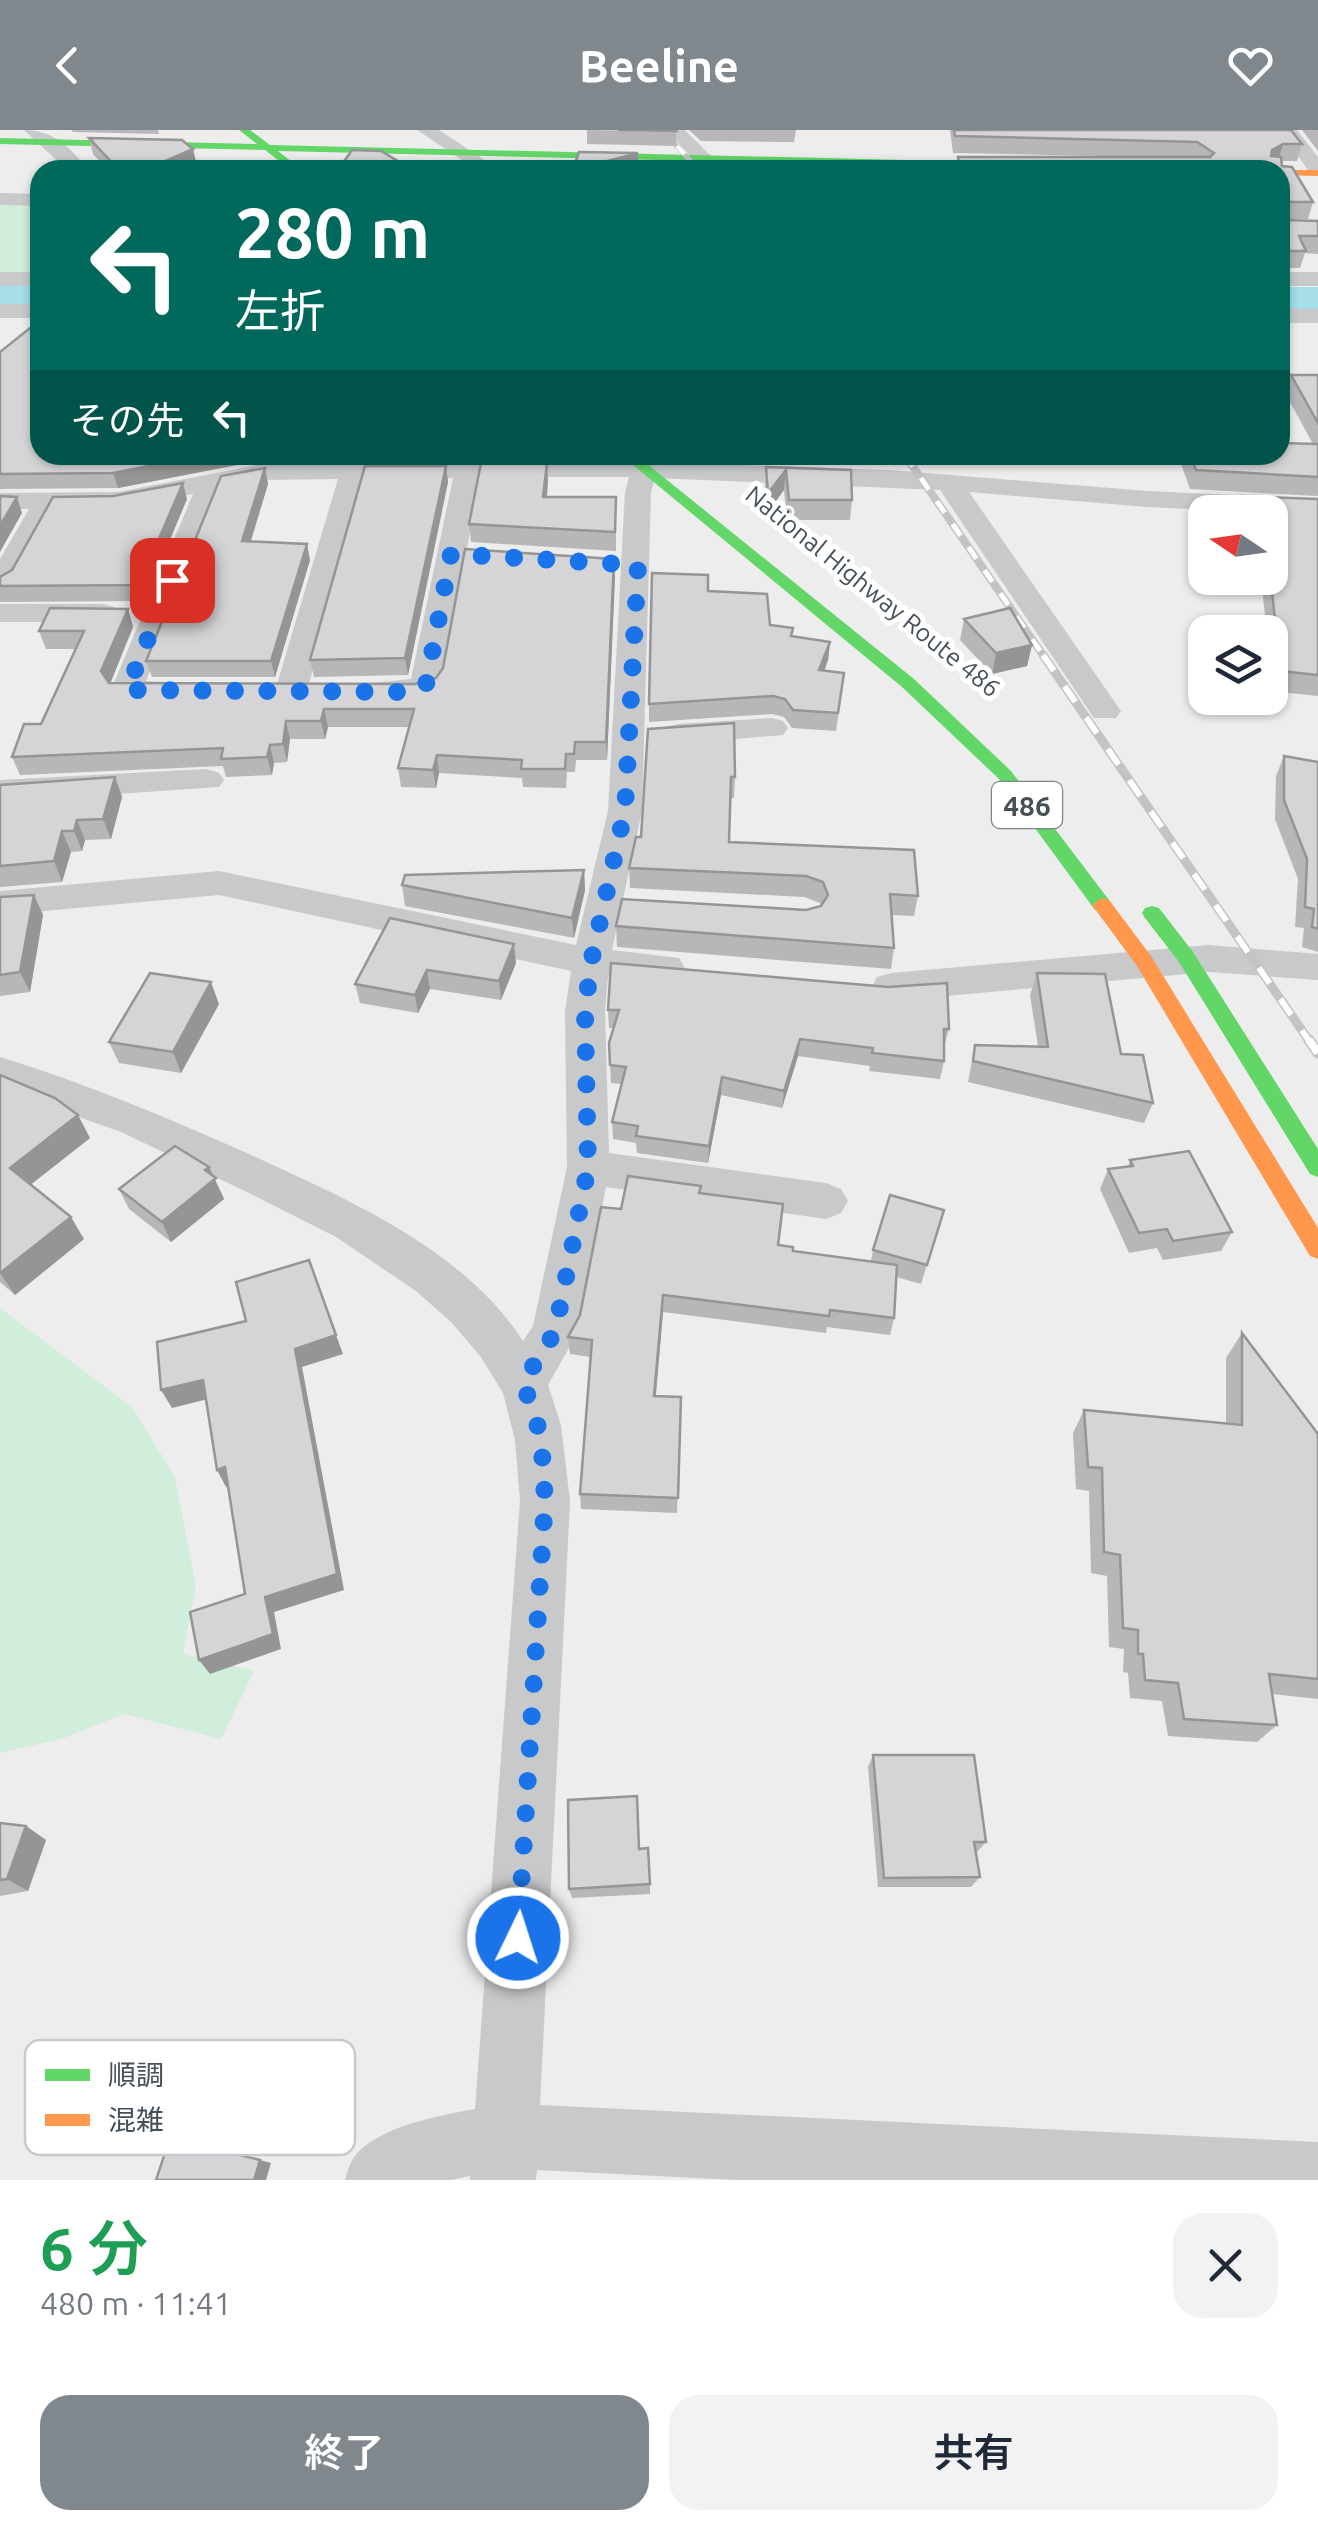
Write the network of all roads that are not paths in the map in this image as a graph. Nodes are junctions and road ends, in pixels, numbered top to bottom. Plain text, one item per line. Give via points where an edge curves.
1 (218, 130) edge
2 (426, 130) edge
3 (675, 130) edge
4 (1288, 130) edge
5 (41, 136) edge
6 (241, 138) edge
7 (0, 141) edge
8 (460, 152) junction
9 (268, 158) edge
10 (67, 160) edge
11 (473, 160) edge
12 (642, 160) edge
13 (707, 160) edge
14 (1290, 172) edge
15 (1318, 172) edge
16 (0, 199) edge
17 (30, 200) edge
18 (0, 279) edge
19 (30, 279) edge
20 (1290, 279) edge
21 (1318, 279) edge
22 (0, 311) edge
23 (30, 311) edge
24 (1290, 316) edge
25 (1318, 316) edge
26 (368, 465) edge
27 (575, 465) edge
28 (653, 465) edge
29 (658, 465) edge
30 (659, 465) edge
31 (735, 465) edge
32 (468, 469) junction
33 (947, 473) edge
34 (212, 479) junction
35 (0, 501) edge
36 (47, 501) junction
37 (1318, 508) edge
38 (758, 531) dead end
39 (451, 554) junction
40 (488, 556) edge
41 (600, 562) edge
42 (638, 565) junction
43 (0, 584) edge
44 (0, 613) edge
45 (158, 614) junction
46 (200, 690) edge
47 (255, 690) edge
48 (292, 691) junction
49 (1105, 711) dead end
50 (772, 728) dead end
51 (626, 737) junction
52 (207, 780) dead end
53 (0, 791) edge
54 (1138, 895) dead end
55 (0, 903) edge
56 (1186, 957) junction
57 (1144, 961) junction
58 (591, 962) junction
59 (1318, 966) edge
60 (709, 972) edge
61 (846, 984) edge
62 (0, 1072) edge
63 (588, 1168) junction
64 (1318, 1168) edge
65 (826, 1201) dead end
66 (1318, 1249) edge
67 (523, 1382) junction
68 (504, 2158) edge
69 (1318, 2175) edge
70 (378, 2180) edge

1 - 6 main road
2 - 8 street
3 - 13 street
4 - 15 street
5 - 6 main road
5 - 7 main road
5 - 10 street
6 - 9 main road
8 - 9 main road
8 - 11 street
8 - 12 main road
14 - 15 main road
16 - 17 street
18 - 19 street
20 - 21 street
22 - 23 street
24 - 25 street
26 - 32 street
26 - 34 street
26 - 48 street
27 - 32 street
28 - 42 street via 638,492
29 - 57 main road, National Highway Route 486 / 486 via 1005,775
30 - 38 main road, National Highway Route 486
31 - 33 street
32 - 39 street
33 - 37 street
33 - 49 street
34 - 36 street via 118,500
34 - 45 street
35 - 36 street
36 - 43 street
39 - 40 street
39 - 48 street via 426,685 407,692
41 - 42 street
42 - 51 street
44 - 45 street
45 - 46 street via 127,690
47 - 48 street
50 - 51 street
51 - 58 street via 623,904
52 - 53 street
54 - 56 main road
55 - 58 street via 219,883
56 - 57 street
56 - 59 street
56 - 64 main road
57 - 61 street via 1030,977
57 - 66 main road, National Highway Route 486 / 486
58 - 60 street
58 - 63 street via 585,1011
62 - 67 street via 35,1090 121,1115 329,1210 426,1272 490,1332
63 - 65 street
63 - 67 street via 555,1332
67 - 68 street via 541,1436 545,1500
68 - 69 street
68 - 70 street via 416,2154

